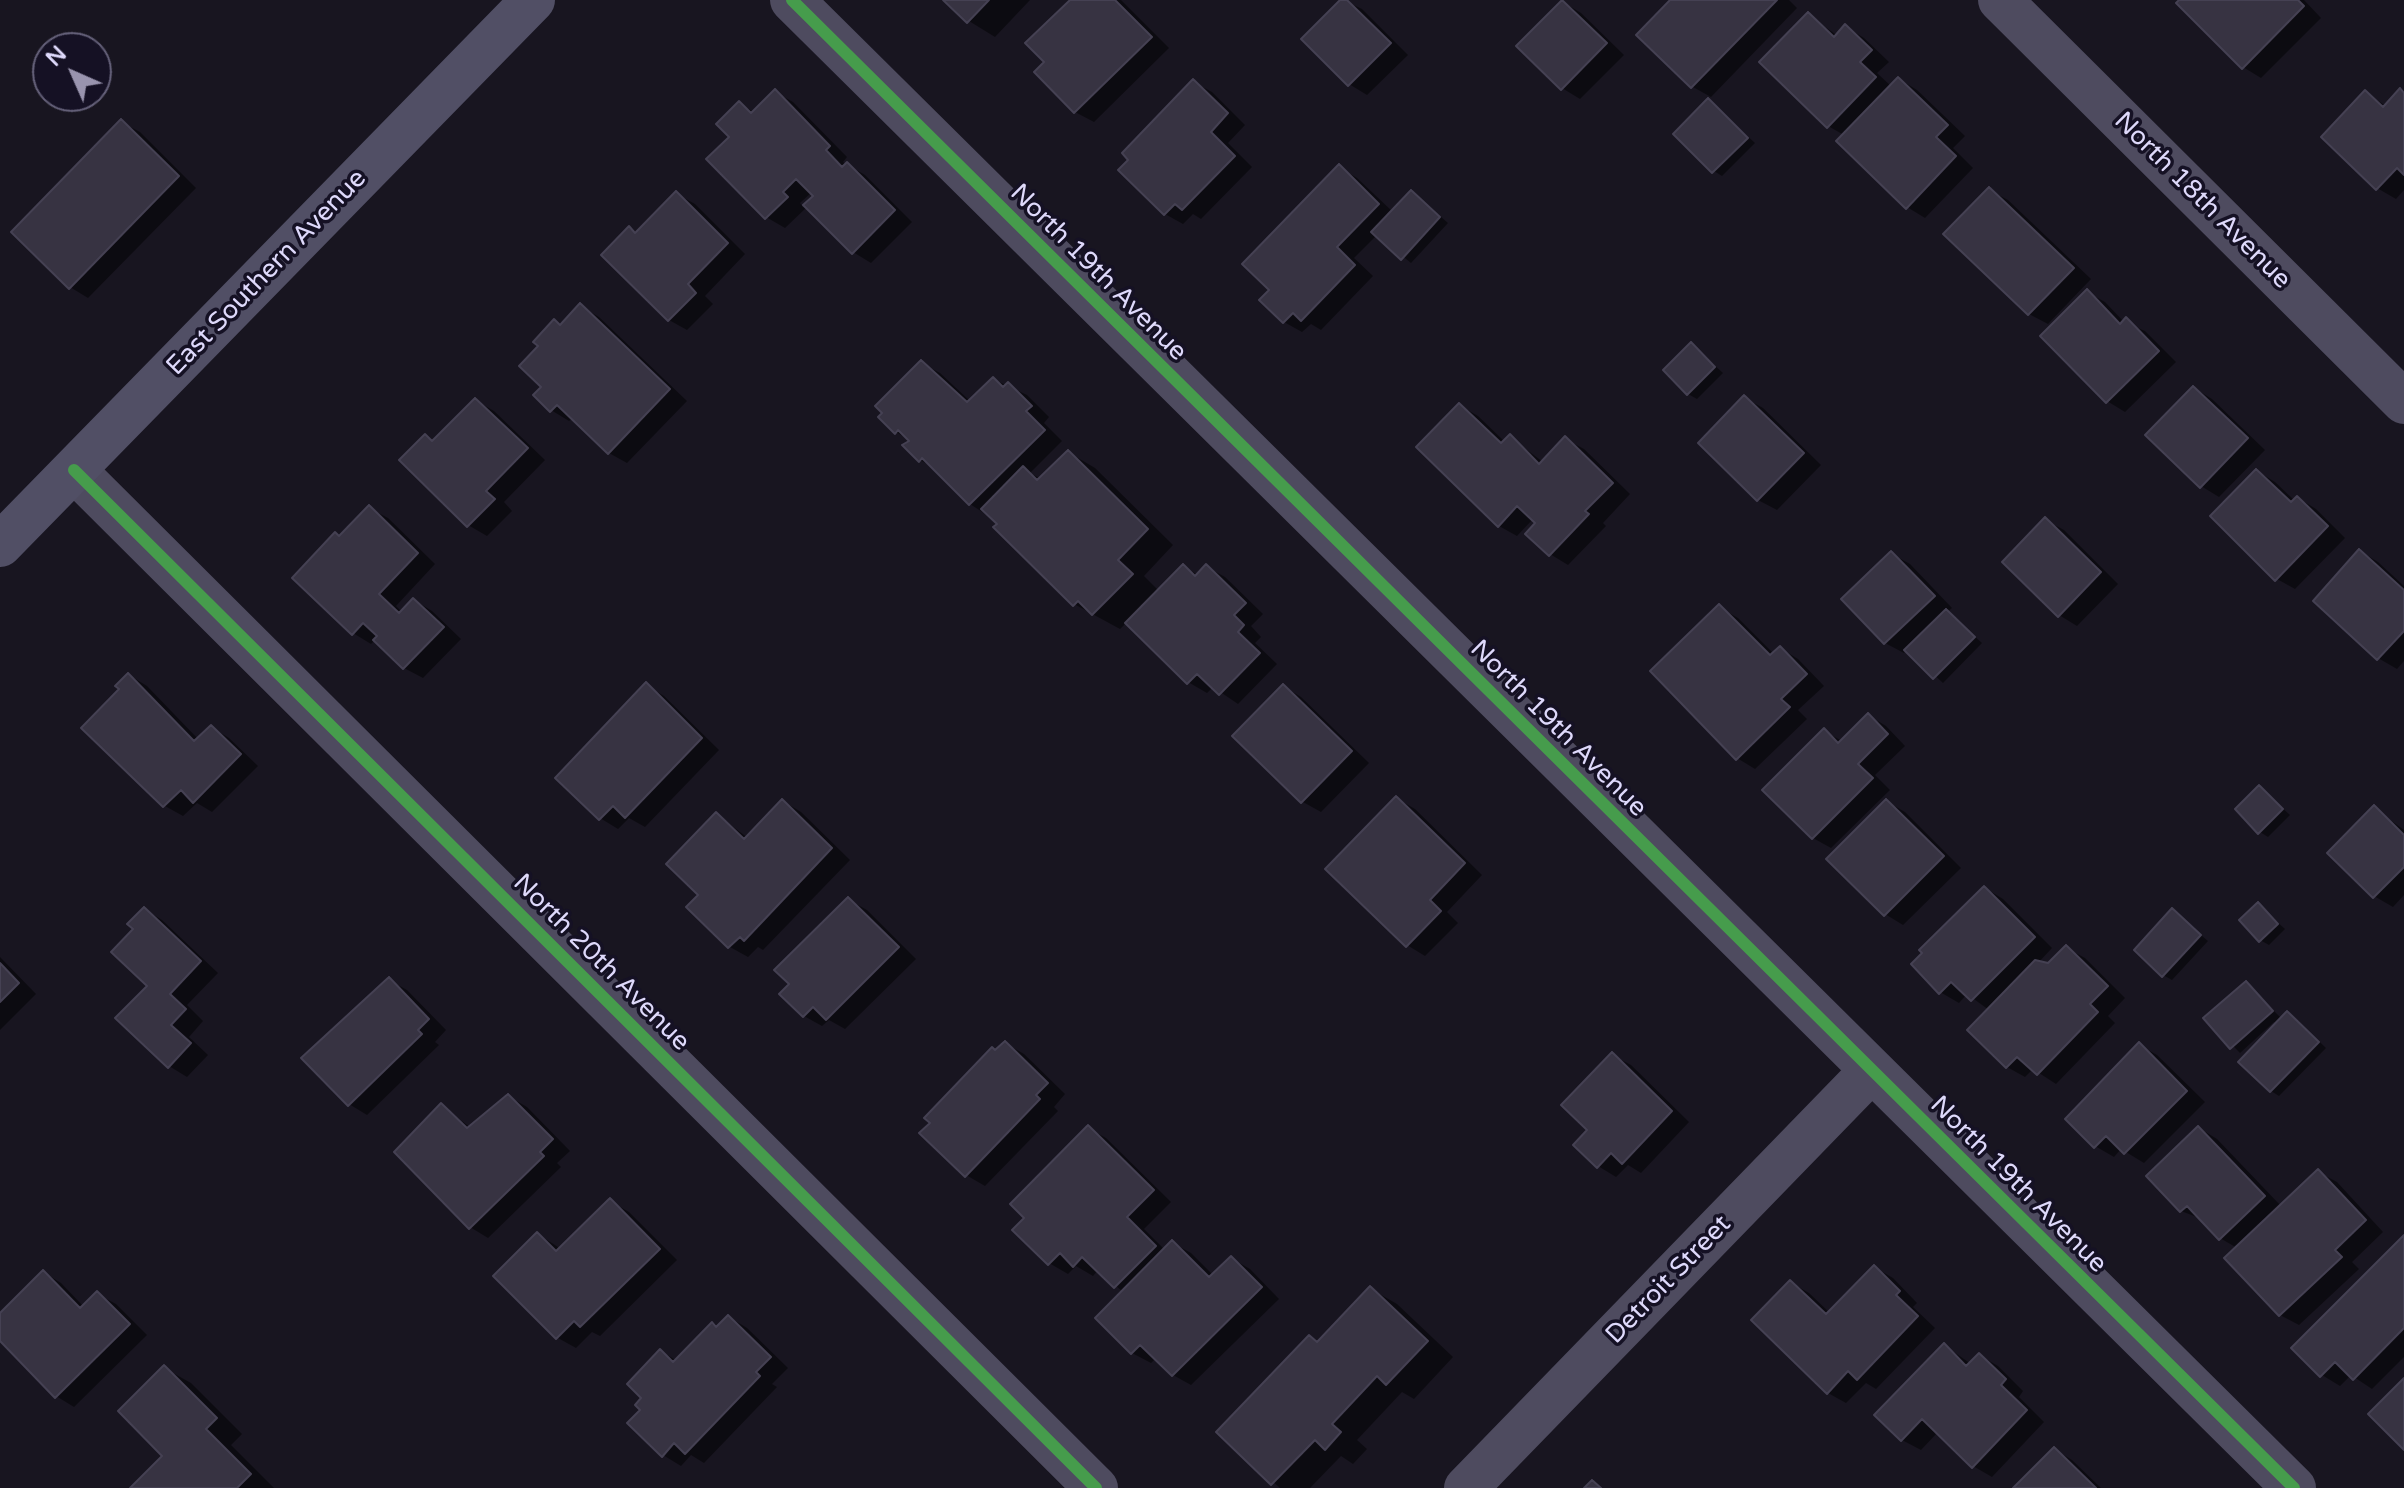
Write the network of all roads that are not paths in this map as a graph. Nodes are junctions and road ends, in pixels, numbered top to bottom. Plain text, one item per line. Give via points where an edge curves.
1 (533, 0) edge
2 (792, 0) edge
3 (2000, 0) edge
4 (2404, 402) edge
5 (74, 470) junction
6 (0, 545) edge
7 (1872, 1070) junction
8 (1096, 1488) edge
9 (1466, 1488) edge
10 (2294, 1488) edge

1 - 5 street, East Southern Avenue
2 - 7 street, North 19th Avenue
3 - 4 street, North 18th Avenue
5 - 6 street, East Southern Avenue
5 - 8 street, North 20th Avenue
7 - 9 street, Detroit Street
7 - 10 street, North 19th Avenue

